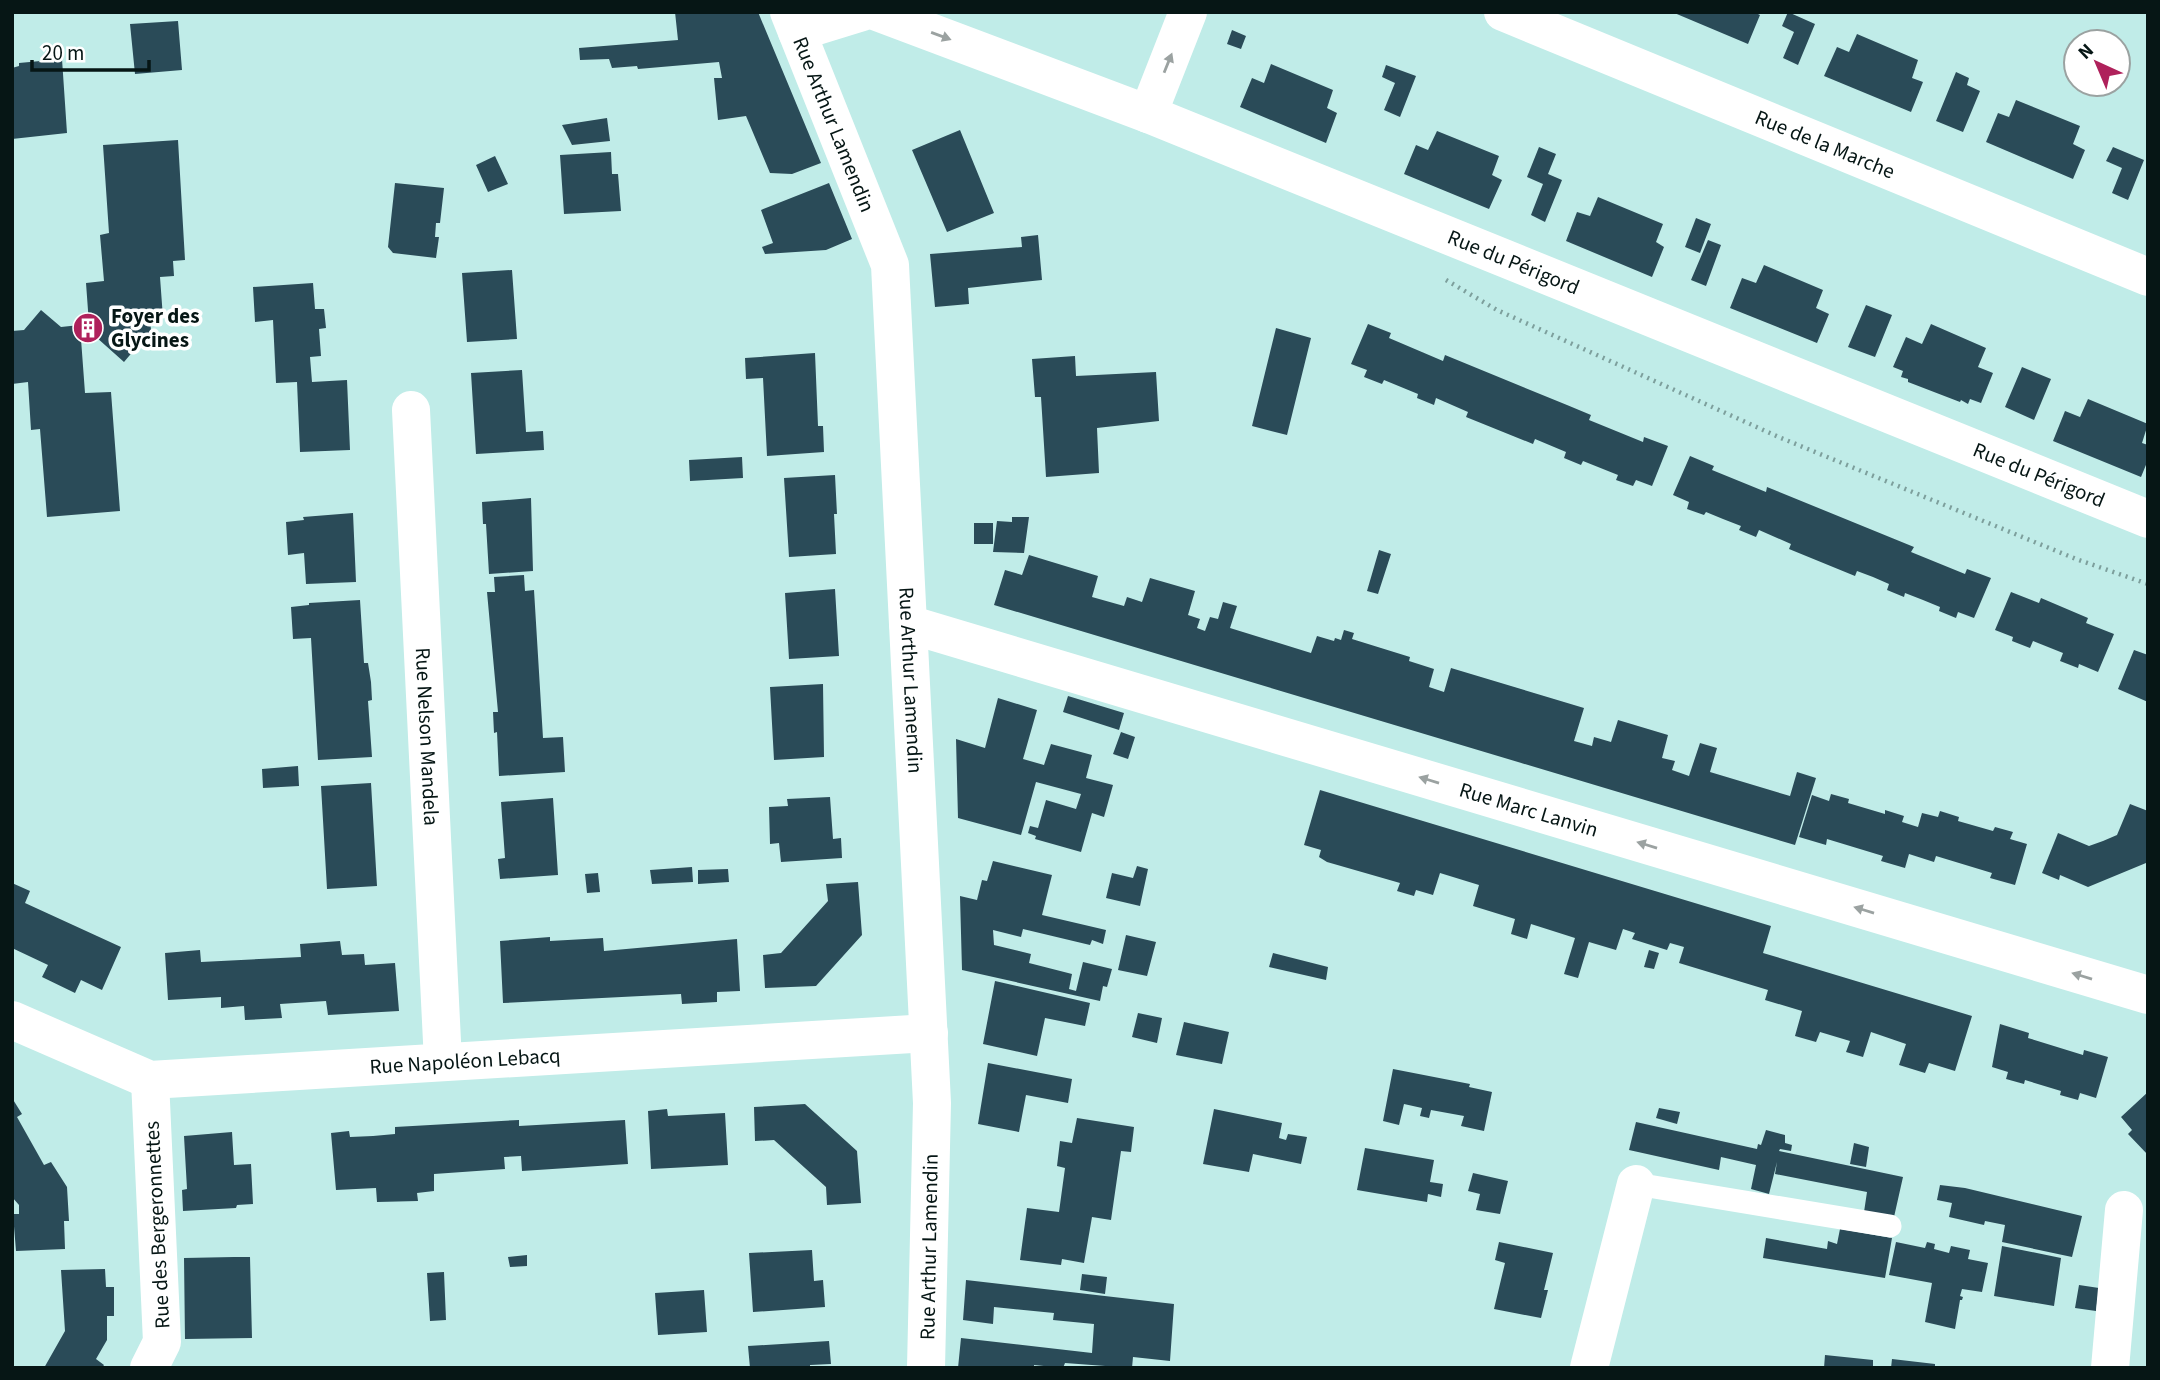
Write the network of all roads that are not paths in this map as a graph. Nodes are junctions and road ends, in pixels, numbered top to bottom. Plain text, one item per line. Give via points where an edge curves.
1 (862, 12) edge
2 (877, 12) edge
3 (1188, 12) edge
4 (1503, 12) edge
5 (793, 22) edge
6 (1148, 114) junction
7 (2148, 277) edge
8 (411, 410) dead end
9 (2148, 519) edge
10 (908, 624) junction
11 (2148, 995) edge
12 (12, 1020) edge
13 (929, 1033) junction
14 (443, 1062) junction
15 (150, 1080) junction
16 (1636, 1184) joint
17 (2124, 1210) dead end
18 (1890, 1226) dead end
19 (149, 1368) edge
20 (926, 1368) edge
21 (1588, 1368) edge
22 (2110, 1368) edge

1 - 5 street
2 -> 6 street, Rue du Périgord
6 -> 3 street
4 - 7 street, Rue de la Marche
5 - 10 street, Rue Arthur Lamendin via 890,265
6 - 9 street, Rue du Périgord
8 - 14 street, Rue Nelson Mandela
11 -> 10 street, Rue Marc Lanvin
10 - 13 street, Rue Arthur Lamendin
12 - 15 street, Rue Napoléon Lebacq
13 - 14 street, Rue Napoléon Lebacq
13 - 20 street, Rue Arthur Lamendin via 932,1103
14 - 15 street, Rue Napoléon Lebacq
15 - 19 street, Rue des Bergeronnettes via 162,1342
16 - 18 lane
16 - 21 street
17 - 22 street

